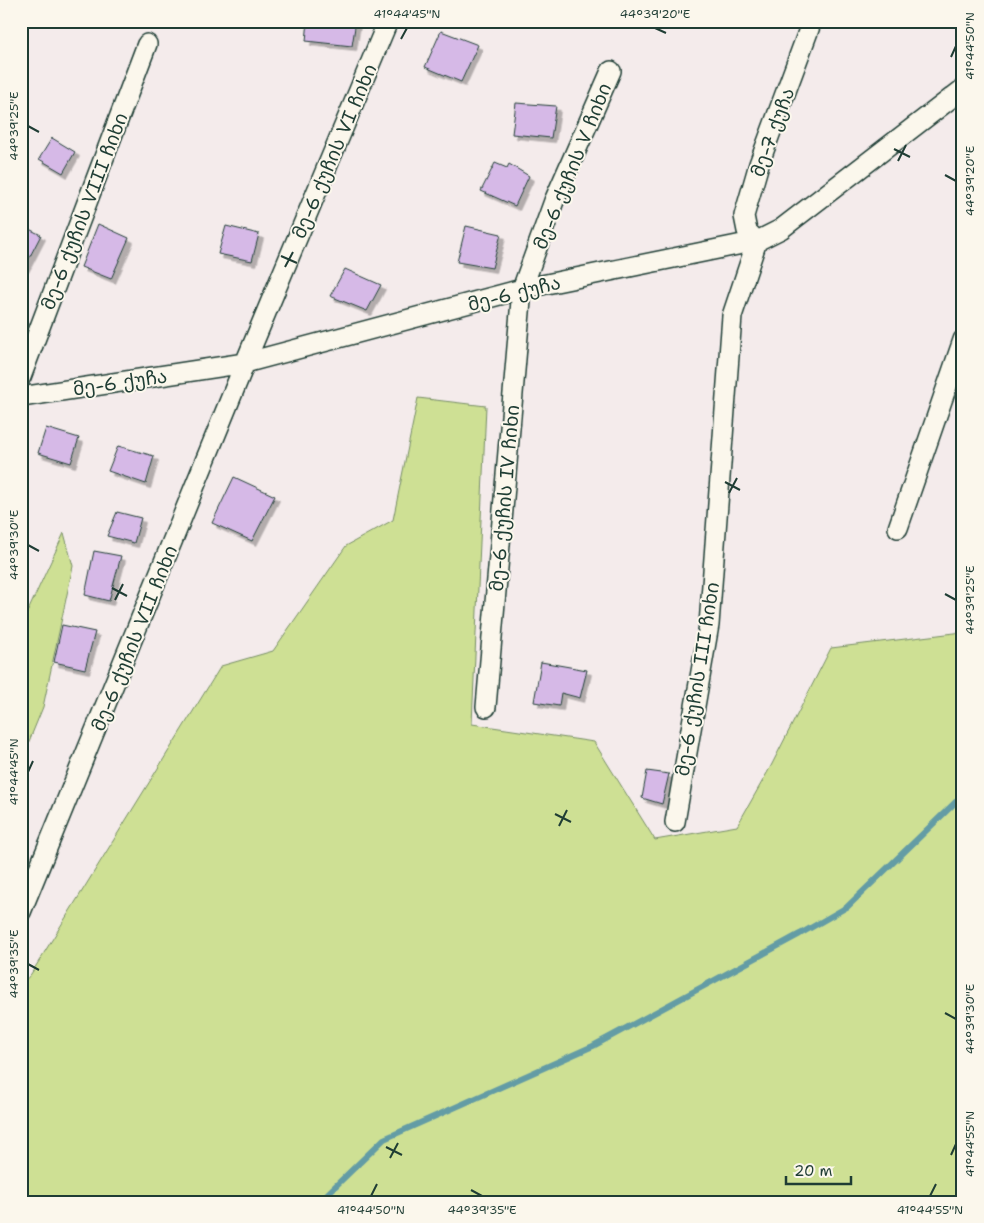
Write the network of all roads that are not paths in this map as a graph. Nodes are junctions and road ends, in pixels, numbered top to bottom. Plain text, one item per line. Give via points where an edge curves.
1 (388, 21) edge
2 (812, 21) edge
3 (147, 44) dead end
4 (611, 71) dead end
5 (963, 89) edge
6 (757, 241) junction
7 (522, 290) junction
8 (963, 340) edge
9 (245, 363) junction
10 (21, 378) edge
11 (21, 397) edge
12 (898, 528) dead end
13 (486, 707) dead end
14 (675, 822) dead end
15 (21, 912) edge

1 - 9 street, მე-6 ქუჩის VI ჩიხი
2 - 6 street, მე-7 ქუჩა via 759,164 744,216 747,231
3 - 10 street, მე-6 ქუჩის VIII ჩიხი
4 - 7 street, მე-6 ქუჩის V ჩიხი via 554,201
5 - 6 street, მე-6 ქუჩა via 781,229
6 - 7 street, მე-6 ქუჩა
6 - 14 street, მე-6 ქუჩის III ჩიხი via 732,316 709,625
7 - 9 street, მე-6 ქუჩა
7 - 13 street, მე-6 ქუჩის IV ჩიხი
8 - 12 street
9 - 11 street, მე-6 ქუჩა
9 - 15 street, მე-6 ქუჩის VII ჩიხი

